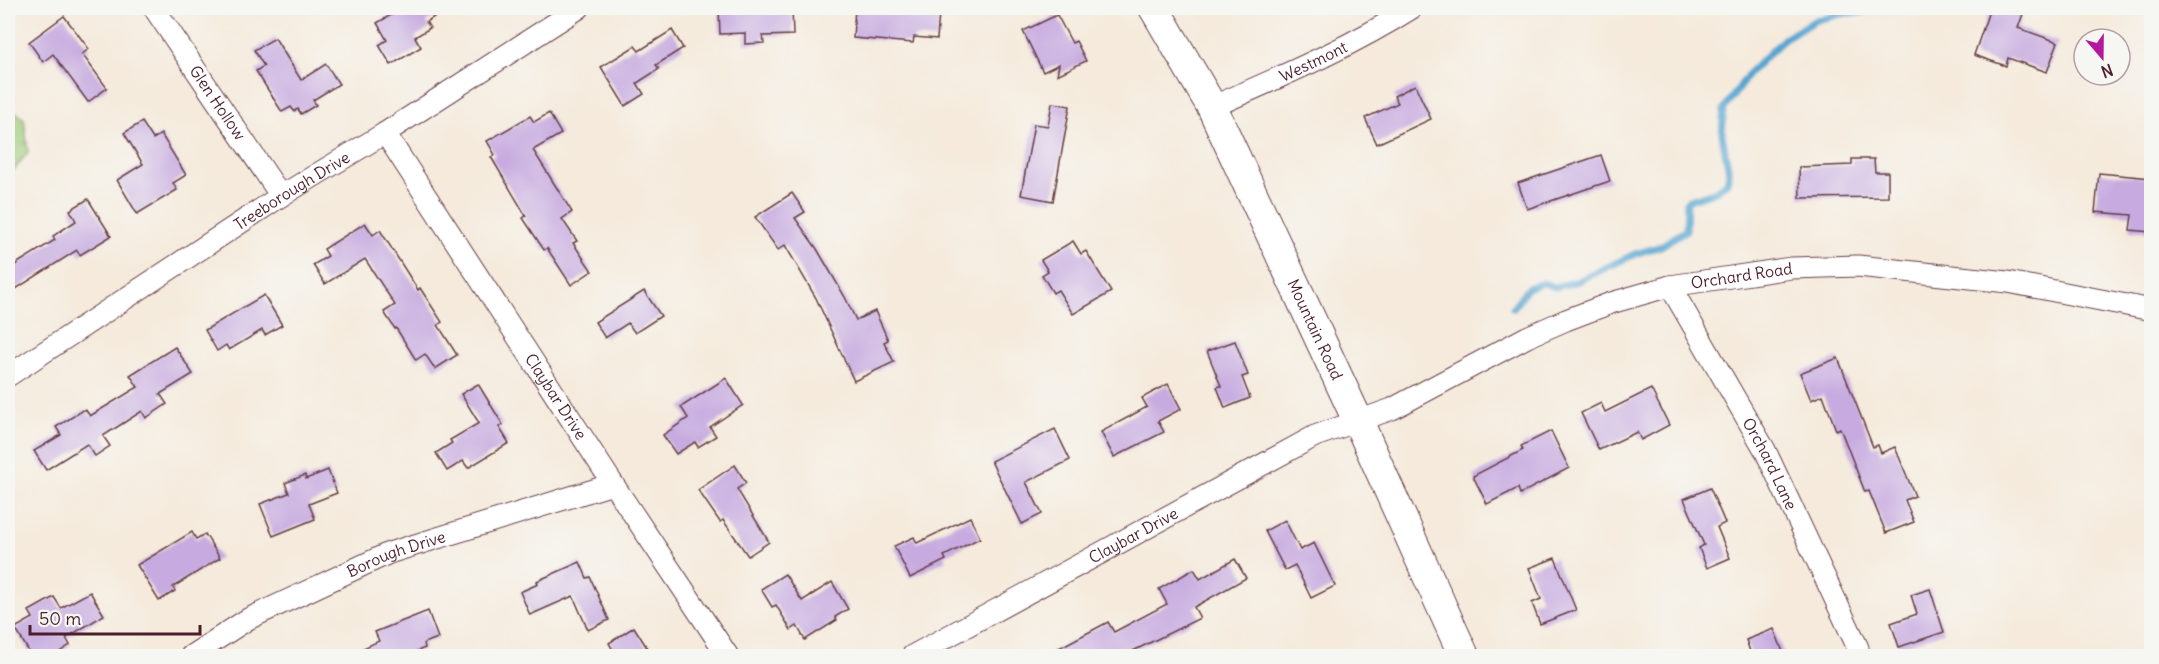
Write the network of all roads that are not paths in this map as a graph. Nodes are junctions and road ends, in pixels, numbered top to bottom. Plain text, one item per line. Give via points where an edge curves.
1 (154, 8) edge
2 (579, 8) edge
3 (1154, 8) edge
4 (1412, 8) edge
5 (1212, 107) junction
6 (385, 133) junction
7 (281, 196) junction
8 (1670, 286) junction
9 (2151, 310) edge
10 (8, 376) edge
11 (1358, 421) junction
12 (613, 484) junction
13 (1858, 648) dead end
14 (191, 657) edge
15 (728, 657) edge
16 (912, 657) edge
17 (1464, 657) edge

1 - 7 street, Glen Hollow
2 - 6 street, Treeborough Drive
3 - 5 main road, Mountain Road
4 - 5 street, Westmont via 1336,51
5 - 11 main road, Mountain Road
6 - 7 street, Treeborough Drive
6 - 12 street, Claybar Drive
7 - 10 street, Treeborough Drive
8 - 9 street, Orchard Road via 1791,268 1858,266 2008,282
8 - 11 street, Orchard Road via 1566,320 1392,409
8 - 13 street, Orchard Lane via 1765,450
11 - 16 street, Claybar Drive via 1315,436
11 - 17 main road, Mountain Road
12 - 14 street, Borough Drive via 389,553 248,619
12 - 15 street, Claybar Drive

